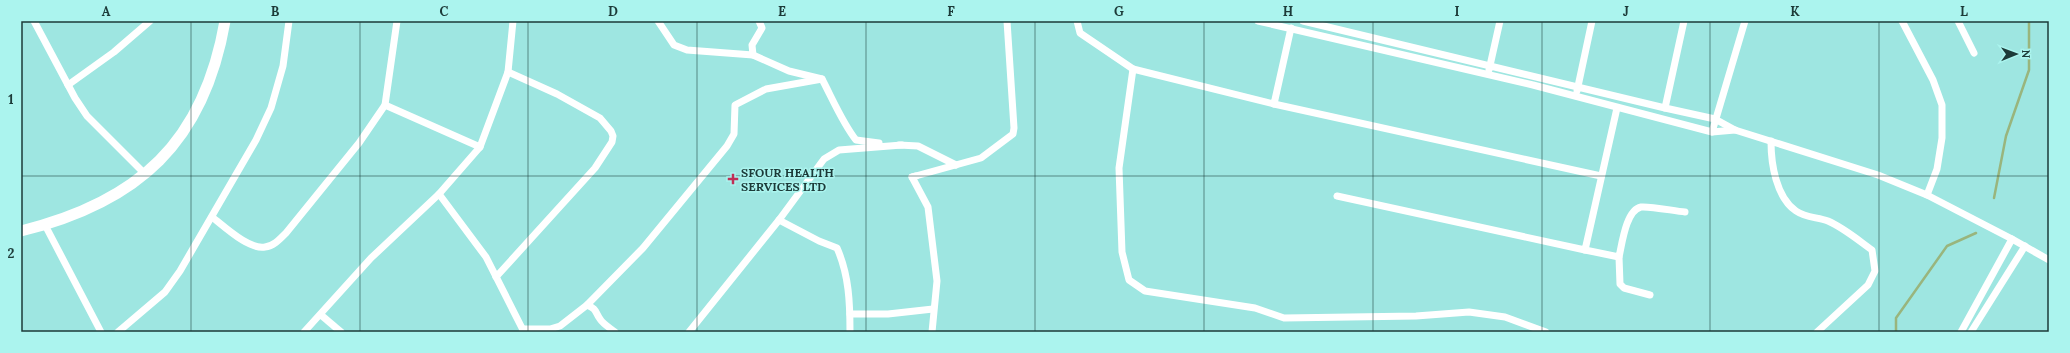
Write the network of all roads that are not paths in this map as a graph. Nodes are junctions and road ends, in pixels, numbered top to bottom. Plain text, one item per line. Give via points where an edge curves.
1 (34, 21) edge
2 (150, 21) edge
3 (225, 21) edge
4 (289, 21) edge
5 (397, 21) edge
6 (513, 21) edge
7 (658, 21) edge
8 (759, 21) edge
9 (1007, 21) edge
10 (1077, 21) edge
11 (1258, 21) edge
12 (1303, 21) edge
13 (1500, 21) edge
14 (1592, 21) edge
15 (1684, 21) edge
16 (1745, 21) edge
17 (1902, 21) edge
18 (1958, 21) edge
19 (1291, 28) junction
20 (1974, 53) dead end
21 (754, 55) junction
22 (1490, 66) junction
23 (1133, 69) junction
24 (508, 72) junction
25 (1488, 74) junction
26 (822, 79) junction
27 (68, 85) junction
28 (1578, 87) junction
29 (1576, 96) junction
30 (1274, 104) junction
31 (386, 105) junction
32 (1616, 108) junction
33 (1665, 108) junction
34 (1715, 119) junction
35 (1735, 130) junction
36 (1712, 132) junction
37 (1771, 141) junction
38 (902, 145) junction
39 (480, 147) junction
40 (145, 174) junction
41 (1601, 176) junction
42 (912, 177) junction
43 (439, 194) junction
44 (1927, 195) junction
45 (1337, 196) dead end
46 (1685, 212) dead end
47 (212, 217) junction
48 (779, 220) junction
49 (45, 225) junction
50 (21, 231) edge
51 (2012, 239) junction
52 (2025, 246) junction
53 (1585, 250) junction
54 (1619, 257) junction
55 (2049, 260) edge
56 (496, 277) junction
57 (1650, 295) dead end
58 (587, 305) junction
59 (933, 309) junction
60 (850, 314) junction
61 (321, 315) junction
62 (524, 331) edge
63 (101, 332) edge
64 (118, 332) edge
65 (304, 332) edge
66 (341, 332) edge
67 (615, 332) edge
68 (689, 332) edge
69 (850, 332) edge
70 (932, 332) edge
71 (1546, 332) edge
72 (1817, 332) edge
73 (1961, 332) edge
74 (1971, 332) edge

1 - 27 street
2 - 27 street via 114,52
3 - 40 main road via 215,68 203,99 168,153
4 - 47 street via 283,66 271,108 256,140
5 - 31 street
6 - 24 street
7 - 21 street via 674,45 686,50
8 - 21 street via 762,28 752,45
9 - 42 street via 1013,134 982,158
10 - 23 street via 1080,33
11 - 19 street
12 - 22 street
13 - 22 street
14 - 28 street
15 - 33 street
16 - 34 street
17 - 44 street via 1933,80 1942,105 1942,138 1937,169
18 - 20 street
19 - 25 street
19 - 30 street
21 - 26 street via 790,71
22 - 25 street
22 - 28 street
23 - 30 street
23 - 71 street via 1119,168 1122,252 1129,280 1145,291 1255,308 1284,318 1416,316 1469,312 1505,317
24 - 39 street
24 - 56 street via 557,94 600,118 613,136 612,142 595,168
25 - 29 street
26 - 38 street via 843,117 847,130 856,140
26 - 58 street via 766,89 735,105 734,134 727,146 643,248
27 - 40 street via 87,116
28 - 29 street
28 - 33 street
29 - 32 street
30 - 41 street
31 - 39 street
31 - 47 street via 360,143 310,205 275,243 265,247 252,246
32 - 36 street
32 - 41 street
33 - 34 street
34 - 35 street
34 - 36 street
35 - 36 street
35 - 37 street
37 - 44 street via 1844,163
37 - 72 street via 1776,178 1784,199 1796,211 1809,218 1826,220 1838,226 1872,250 1875,271 1868,285
38 - 42 street via 918,146 956,165
38 - 48 street via 839,150 824,159
39 - 43 street
40 - 49 main road via 117,194
41 - 53 street
42 - 59 street via 928,207 937,281
43 - 56 street via 486,257
43 - 61 street via 371,258
44 - 51 street
45 - 53 street
46 - 54 street via 1641,207 1634,211 1628,220
47 - 64 street via 165,292
48 - 60 street via 837,248 844,264
48 - 68 street
49 - 50 main road
49 - 63 street
51 - 52 street
51 - 73 street
52 - 55 street
52 - 74 street
53 - 54 street
54 - 57 street via 1620,284 1624,288
56 - 62 street
58 - 62 street via 560,326
58 - 67 street via 593,307 599,318
59 - 60 street via 888,314
59 - 70 street
60 - 69 street
61 - 65 street
61 - 66 street

